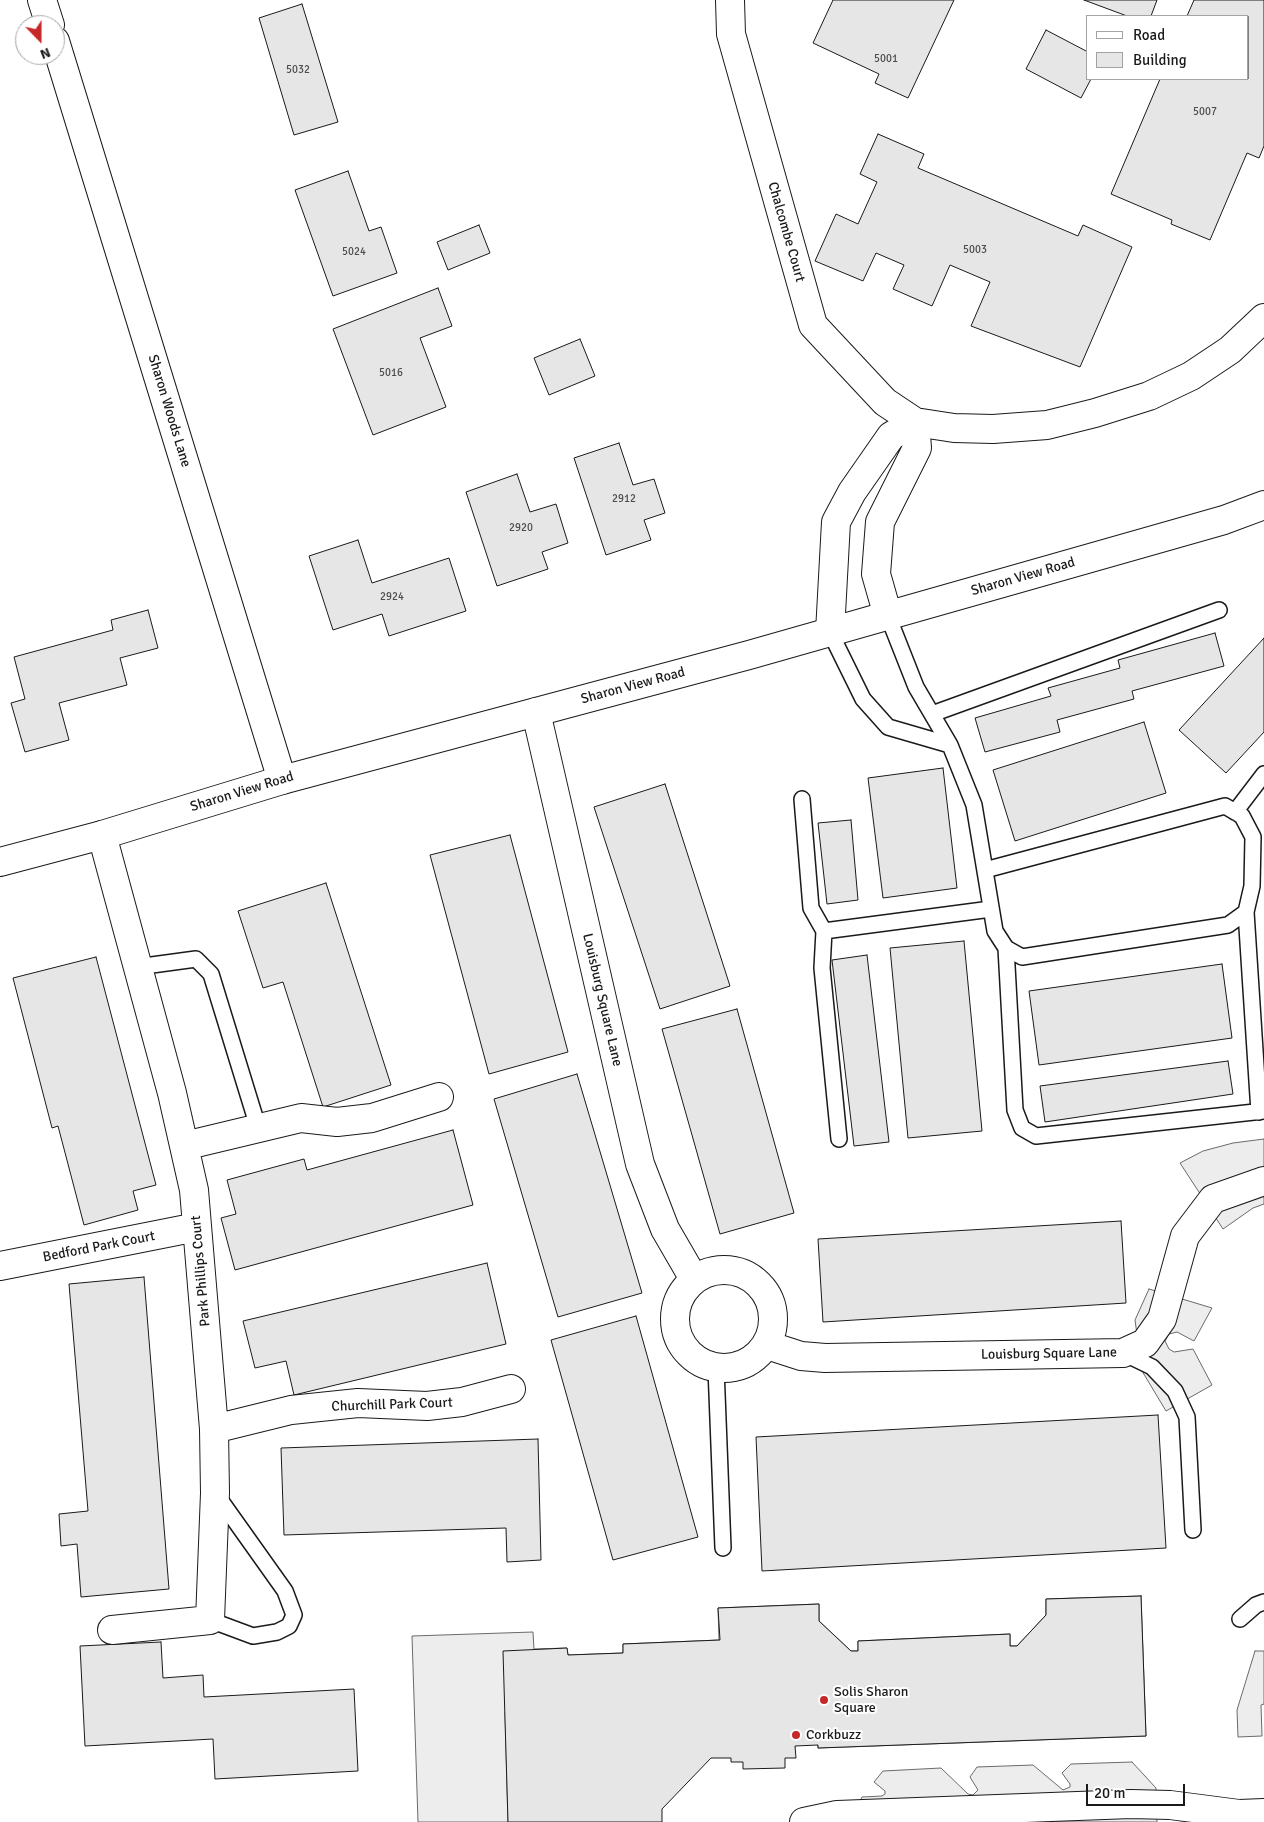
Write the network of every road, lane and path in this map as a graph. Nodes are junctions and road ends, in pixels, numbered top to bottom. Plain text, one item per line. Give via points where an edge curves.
1 (42, 0) edge
2 (730, 0) edge
3 (47, 15) edge
4 (62, 65) edge
5 (1264, 318) edge
6 (915, 422) junction
7 (1264, 505) edge
8 (1224, 520) junction
9 (1264, 522) edge
10 (1219, 610) dead end
11 (888, 616) junction
12 (830, 632) junction
13 (536, 712) junction
14 (932, 714) junction
15 (950, 745) junction
16 (1264, 774) edge
17 (282, 780) junction
18 (802, 799) dead end
19 (1235, 812) junction
20 (102, 835) junction
21 (0, 862) edge
22 (985, 870) junction
23 (991, 909) junction
24 (1246, 912) junction
25 (824, 931) junction
26 (1006, 948) junction
27 (137, 967) junction
28 (439, 1096) dead end
29 (1262, 1112) edge
30 (258, 1127) junction
31 (839, 1139) dead end
32 (184, 1146) junction
33 (1264, 1181) edge
34 (197, 1227) junction
35 (0, 1266) edge
36 (694, 1279) junction
37 (767, 1345) junction
38 (1123, 1353) junction
39 (716, 1368) junction
40 (511, 1389) dead end
41 (214, 1429) junction
42 (215, 1493) junction
43 (1193, 1530) dead end
44 (722, 1548) dead end
45 (1264, 1602) edge
46 (1240, 1619) dead end
47 (210, 1620) junction
48 (112, 1630) dead end
49 (1264, 1813) edge
50 (804, 1822) edge

1 - 3 street
2 - 6 street, Chalcombe Court via 731,34 813,325 885,402
4 - 17 street, Sharon Woods Lane
5 - 6 street, Chalcombe Court via 1230,350 1191,376 1149,396 1095,413 1047,425 993,429
6 - 11 street via 917,448 880,522 876,574
6 - 12 street via 891,436 852,492 836,522
7 - 8 street, Sharon View Road
8 - 9 street
8 - 11 street, Sharon View Road
10 - 14 lane
11 - 12 street, Sharon View Road
11 - 14 lane via 916,687
12 - 13 street, Sharon View Road
12 - 15 lane via 863,699 888,726
13 - 17 street, Sharon View Road
13 - 36 street, Louisburg Square Lane via 640,1164 665,1229
14 - 15 lane
15 - 22 lane via 974,805
16 - 19 lane
17 - 20 street, Sharon View Road
18 - 25 lane via 810,908
19 - 22 lane via 1225,806
19 - 24 lane via 1242,816 1253,837 1252,886
20 - 21 street, Sharon View Road
20 - 27 street, Park Phillips Court
22 - 23 lane
23 - 25 lane
23 - 26 lane via 995,931
24 - 26 lane via 1228,926 1022,958
24 - 29 lane
25 - 31 lane via 822,968
26 - 29 lane via 1015,1110 1022,1128 1036,1136
27 - 30 lane via 196,959 211,974
27 - 32 street, Park Phillips Court
28 - 30 street via 372,1118 337,1122 301,1118
30 - 32 street
32 - 34 street, Park Phillips Court via 194,1190
33 - 38 street, Louisburg Square Lane via 1213,1199 1185,1236 1162,1319 1145,1343
34 - 35 street, Bedford Park Court
34 - 41 street, Park Phillips Court
36 - 37 street via 712,1271 732,1270 757,1283 772,1307 774,1327
36 - 39 street via 681,1293 675,1312 676,1331 684,1349 698,1362
37 - 38 street, Louisburg Square Lane via 801,1356 825,1358
37 - 39 street via 753,1359 736,1367
38 - 43 lane via 1152,1367 1175,1391 1186,1417
39 - 44 lane
40 - 41 street, Churchill Park Court via 462,1402 427,1406 358,1403 291,1410
41 - 42 street, Park Phillips Court
42 - 47 street, Park Phillips Court
42 - 47 lane via 285,1591 294,1615 289,1626 277,1632 253,1636
45 - 46 lane
47 - 48 street
49 - 50 street via 1238,1814 1170,1805 1131,1804 838,1815

